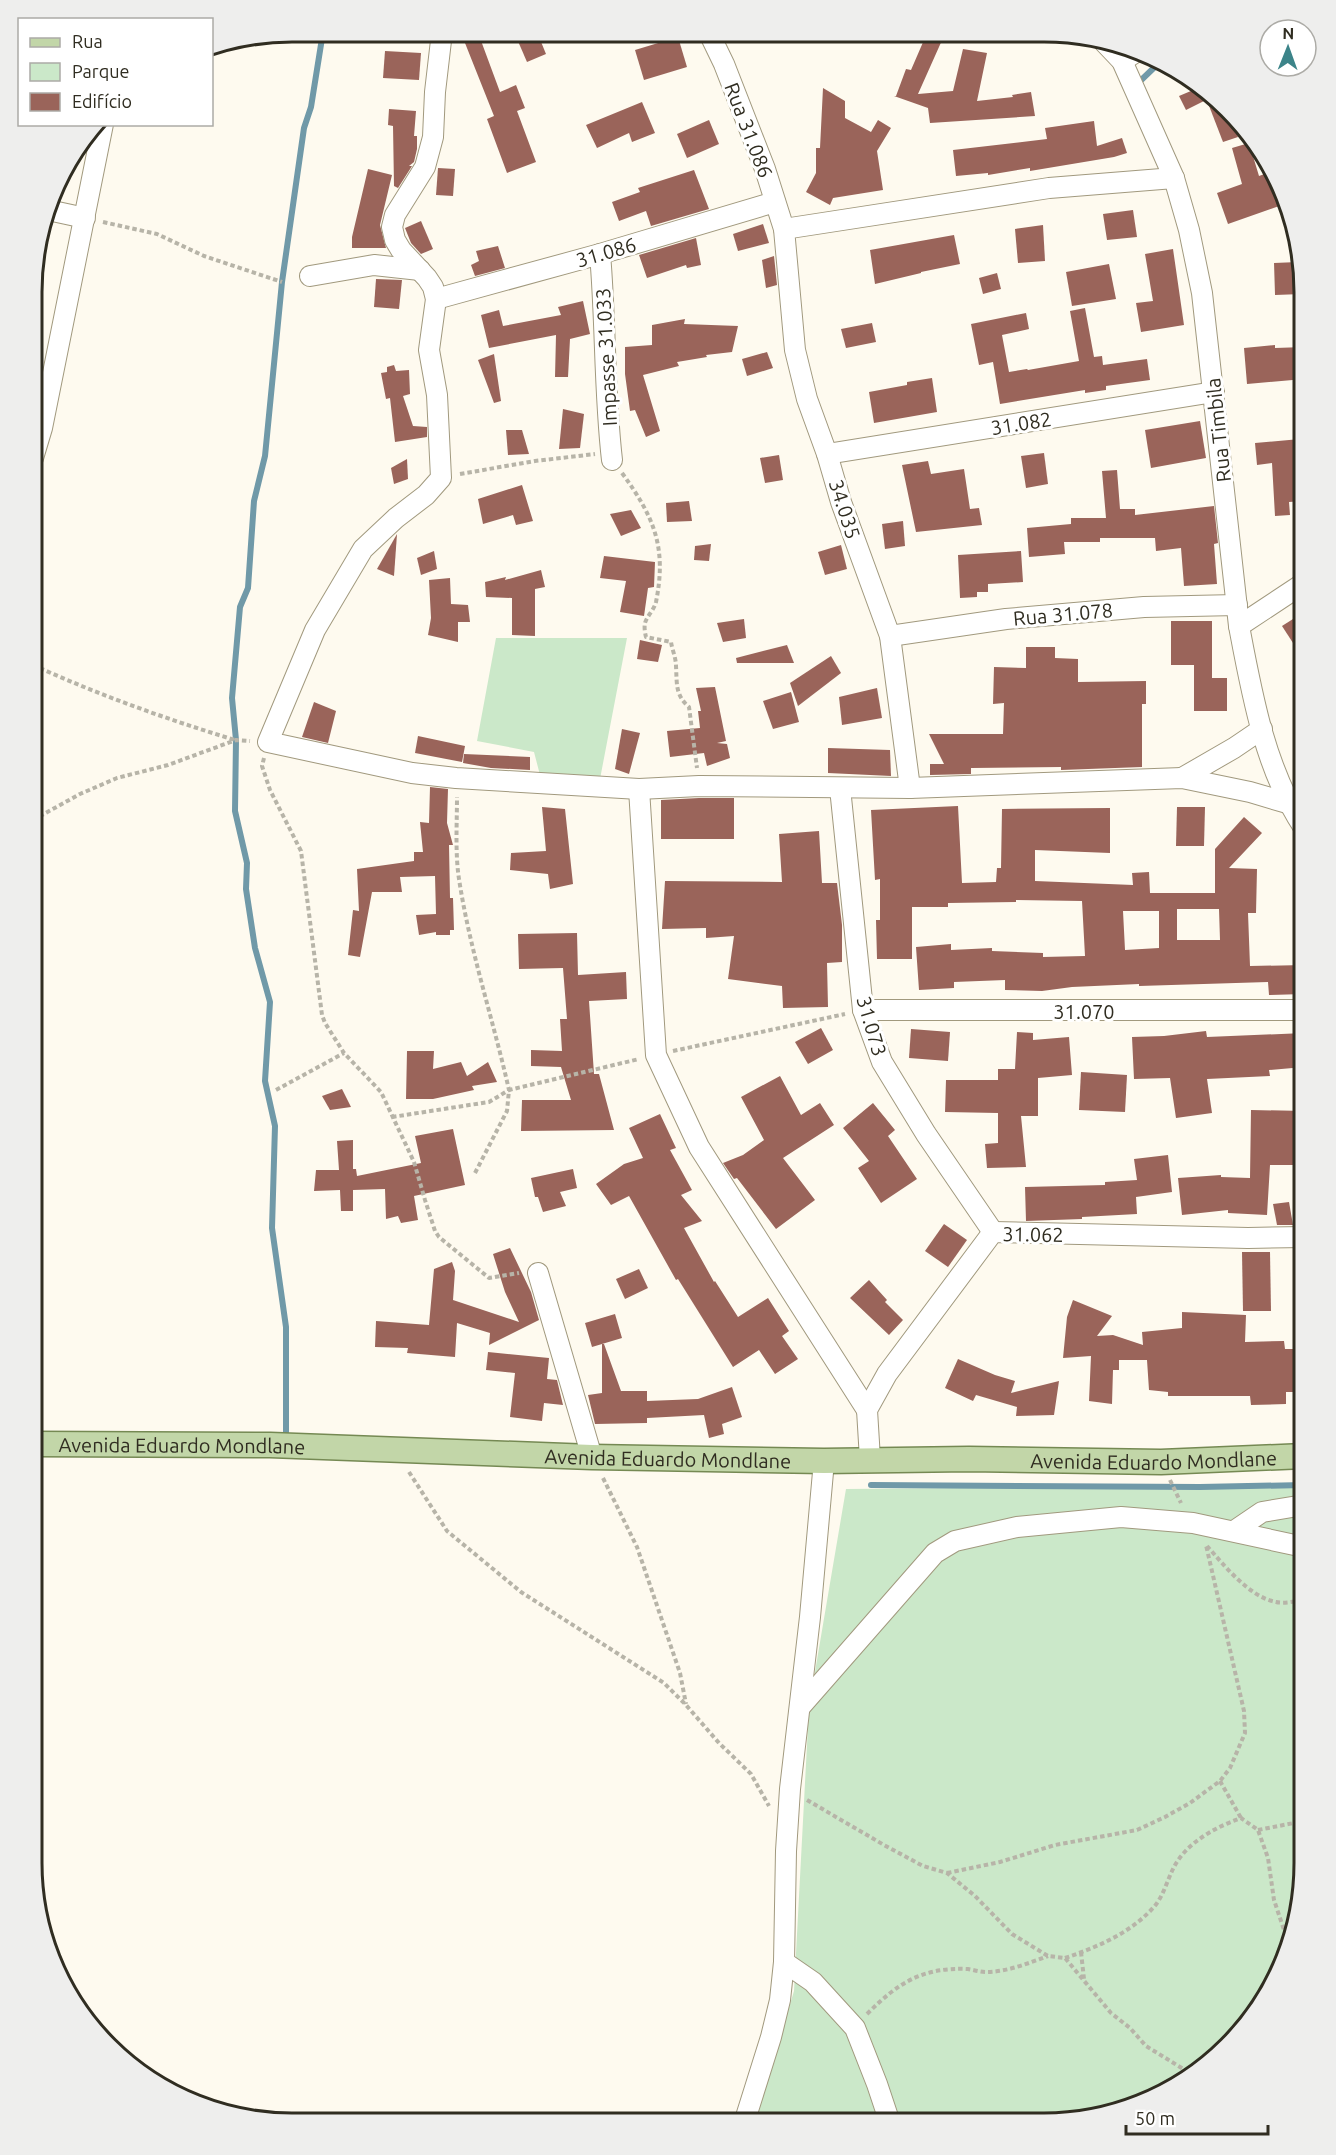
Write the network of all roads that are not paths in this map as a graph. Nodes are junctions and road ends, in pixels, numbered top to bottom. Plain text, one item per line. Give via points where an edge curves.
1 (441, 42) edge
2 (713, 42) edge
3 (1131, 58) edge
4 (102, 130) edge
5 (1174, 178) junction
6 (775, 202) junction
7 (55, 212) edge
8 (84, 218) junction
9 (784, 229) junction
10 (600, 254) junction
11 (420, 270) junction
12 (310, 276) dead end
13 (436, 298) junction
14 (1214, 392) junction
15 (42, 409) edge
16 (828, 454) junction
17 (612, 460) road end
18 (1294, 590) edge
19 (1237, 605) junction
20 (1239, 626) junction
21 (890, 636) junction
22 (1262, 729) junction
23 (1182, 778) junction
24 (840, 788) junction
25 (910, 788) junction
26 (639, 789) junction
27 (1287, 803) junction
28 (1294, 813) edge
29 (863, 1010) junction
30 (1294, 1010) edge
31 (993, 1232) junction
32 (1294, 1237) edge
33 (538, 1273) road end
34 (867, 1410) junction
35 (42, 1443) edge
36 (1294, 1456) edge
37 (592, 1457) junction
38 (870, 1459) junction
39 (824, 1461) junction
40 (1294, 1507) edge
41 (1234, 1531) junction
42 (1294, 1545) edge
43 (801, 1706) junction
44 (784, 1962) junction
45 (747, 2113) edge
46 (886, 2113) edge

1 - 11 street via 433,137 425,167 395,215 392,227 401,250
2 - 6 street, Rua 31.086
3 - 5 street, Rua Timbila
4 - 8 street
5 - 9 street via 1049,188
5 - 14 street, Rua Timbila via 1202,293
6 - 9 street, Rua 31.086
6 - 10 street, 31.086
7 - 8 street
8 - 15 street
9 - 16 street, 34.035 via 795,350 807,399
10 - 13 street, 31.086
10 - 17 street, Impasse 31.033
11 - 12 street via 374,265
11 - 13 street
13 - 26 street via 429,350 437,395 441,478 363,549 315,630 268,742 412,773
14 - 16 street, 31.082
14 - 19 street, Rua Timbila
16 - 21 street, 34.035 via 841,502
18 - 20 street
19 - 20 street, Rua Timbila
19 - 21 street, Rua 31.078 via 1144,607 1006,619
20 - 22 street, Rua Timbila
21 - 25 street, 34.035
22 - 23 street
22 - 27 street, Rua Timbila
23 - 25 street
23 - 27 street
24 - 25 street
24 - 26 street
24 - 29 street, 31.073
26 - 34 street via 656,1055 699,1147
27 - 28 street, Rua Timbila
29 - 30 street, 31.070
29 - 31 street, 31.073 via 882,1062
31 - 32 street, 31.062
31 - 34 street, 31.062 via 887,1374
33 - 37 street
34 - 38 street
35 - 37 main road, Avenida Eduardo Mondlane via 270,1445
36 - 38 main road, Avenida Eduardo Mondlane via 1161,1462
37 - 39 main road, Avenida Eduardo Mondlane
38 - 39 main road, Avenida Eduardo Mondlane
39 - 43 street
40 - 41 street via 1262,1512
41 - 42 street
41 - 43 street via 1121,1517 1017,1527 955,1541 935,1553
43 - 44 street via 790,1789
44 - 45 street via 774,2028
44 - 46 street via 813,1982 855,2028

